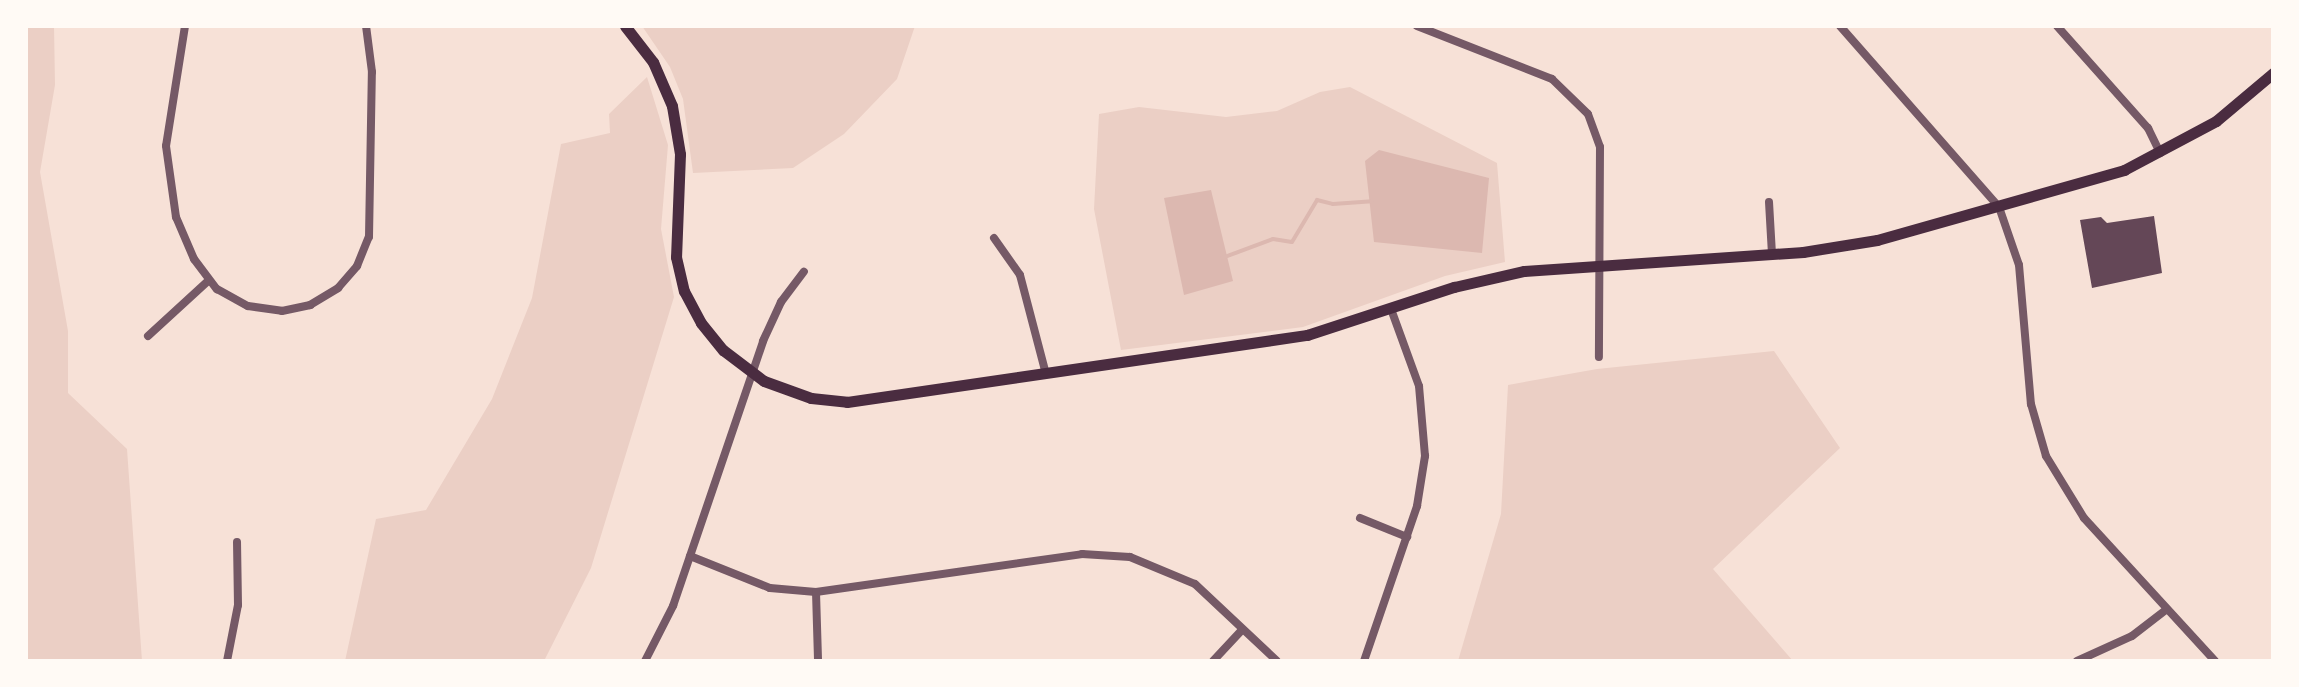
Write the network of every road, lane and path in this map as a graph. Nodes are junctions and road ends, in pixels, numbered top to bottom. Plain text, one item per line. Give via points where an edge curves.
1 (185, 26) edge
2 (366, 26) edge
3 (625, 26) edge
4 (1417, 26) edge
5 (1840, 26) edge
6 (2057, 26) edge
7 (2273, 73) edge
8 (2160, 153) junction
9 (1769, 202) dead end
10 (1999, 207) junction
11 (994, 238) dead end
12 (1772, 254) junction
13 (1599, 263) junction
14 (804, 272) dead end
15 (208, 281) junction
16 (1391, 309) junction
17 (148, 336) dead end
18 (1599, 357) dead end
19 (751, 374) junction
20 (1046, 374) junction
21 (1360, 518) dead end
22 (1407, 537) junction
23 (237, 542) dead end
24 (690, 556) junction
25 (816, 592) junction
26 (2167, 609) junction
27 (1241, 631) junction
28 (227, 661) edge
29 (645, 661) edge
30 (818, 661) edge
31 (1213, 661) edge
32 (1277, 661) edge
33 (1364, 661) edge
34 (2077, 661) edge
35 (2215, 661) edge

1 - 15 street via 168,127 168,180 181,233
2 - 15 street via 372,59 370,225 357,266 325,298 282,311 238,302
3 - 19 main road via 653,62 676,122 680,173 674,239 684,291 711,338
4 - 13 street via 1552,79 1581,104 1600,147
5 - 10 street
6 - 8 street via 2144,122
7 - 8 main road via 2216,121
8 - 10 main road via 2088,183
9 - 12 street
10 - 12 main road via 1865,243
10 - 26 street via 2019,265 2029,388 2041,445 2084,518
11 - 20 street via 1020,275
12 - 13 main road
13 - 16 main road via 1491,276
13 - 18 street
14 - 19 street via 781,302
15 - 17 street
16 - 20 main road via 1307,335
16 - 22 street via 1414,369 1424,420 1423,474
19 - 20 main road via 795,394 847,402
19 - 24 street
21 - 22 street
22 - 33 street
23 - 28 street via 238,605
24 - 25 street via 770,588
24 - 29 street via 669,616
25 - 27 street via 1106,553 1143,560 1182,576 1215,601
25 - 30 street
26 - 34 street via 2132,636
26 - 35 street
27 - 31 street
27 - 32 street

